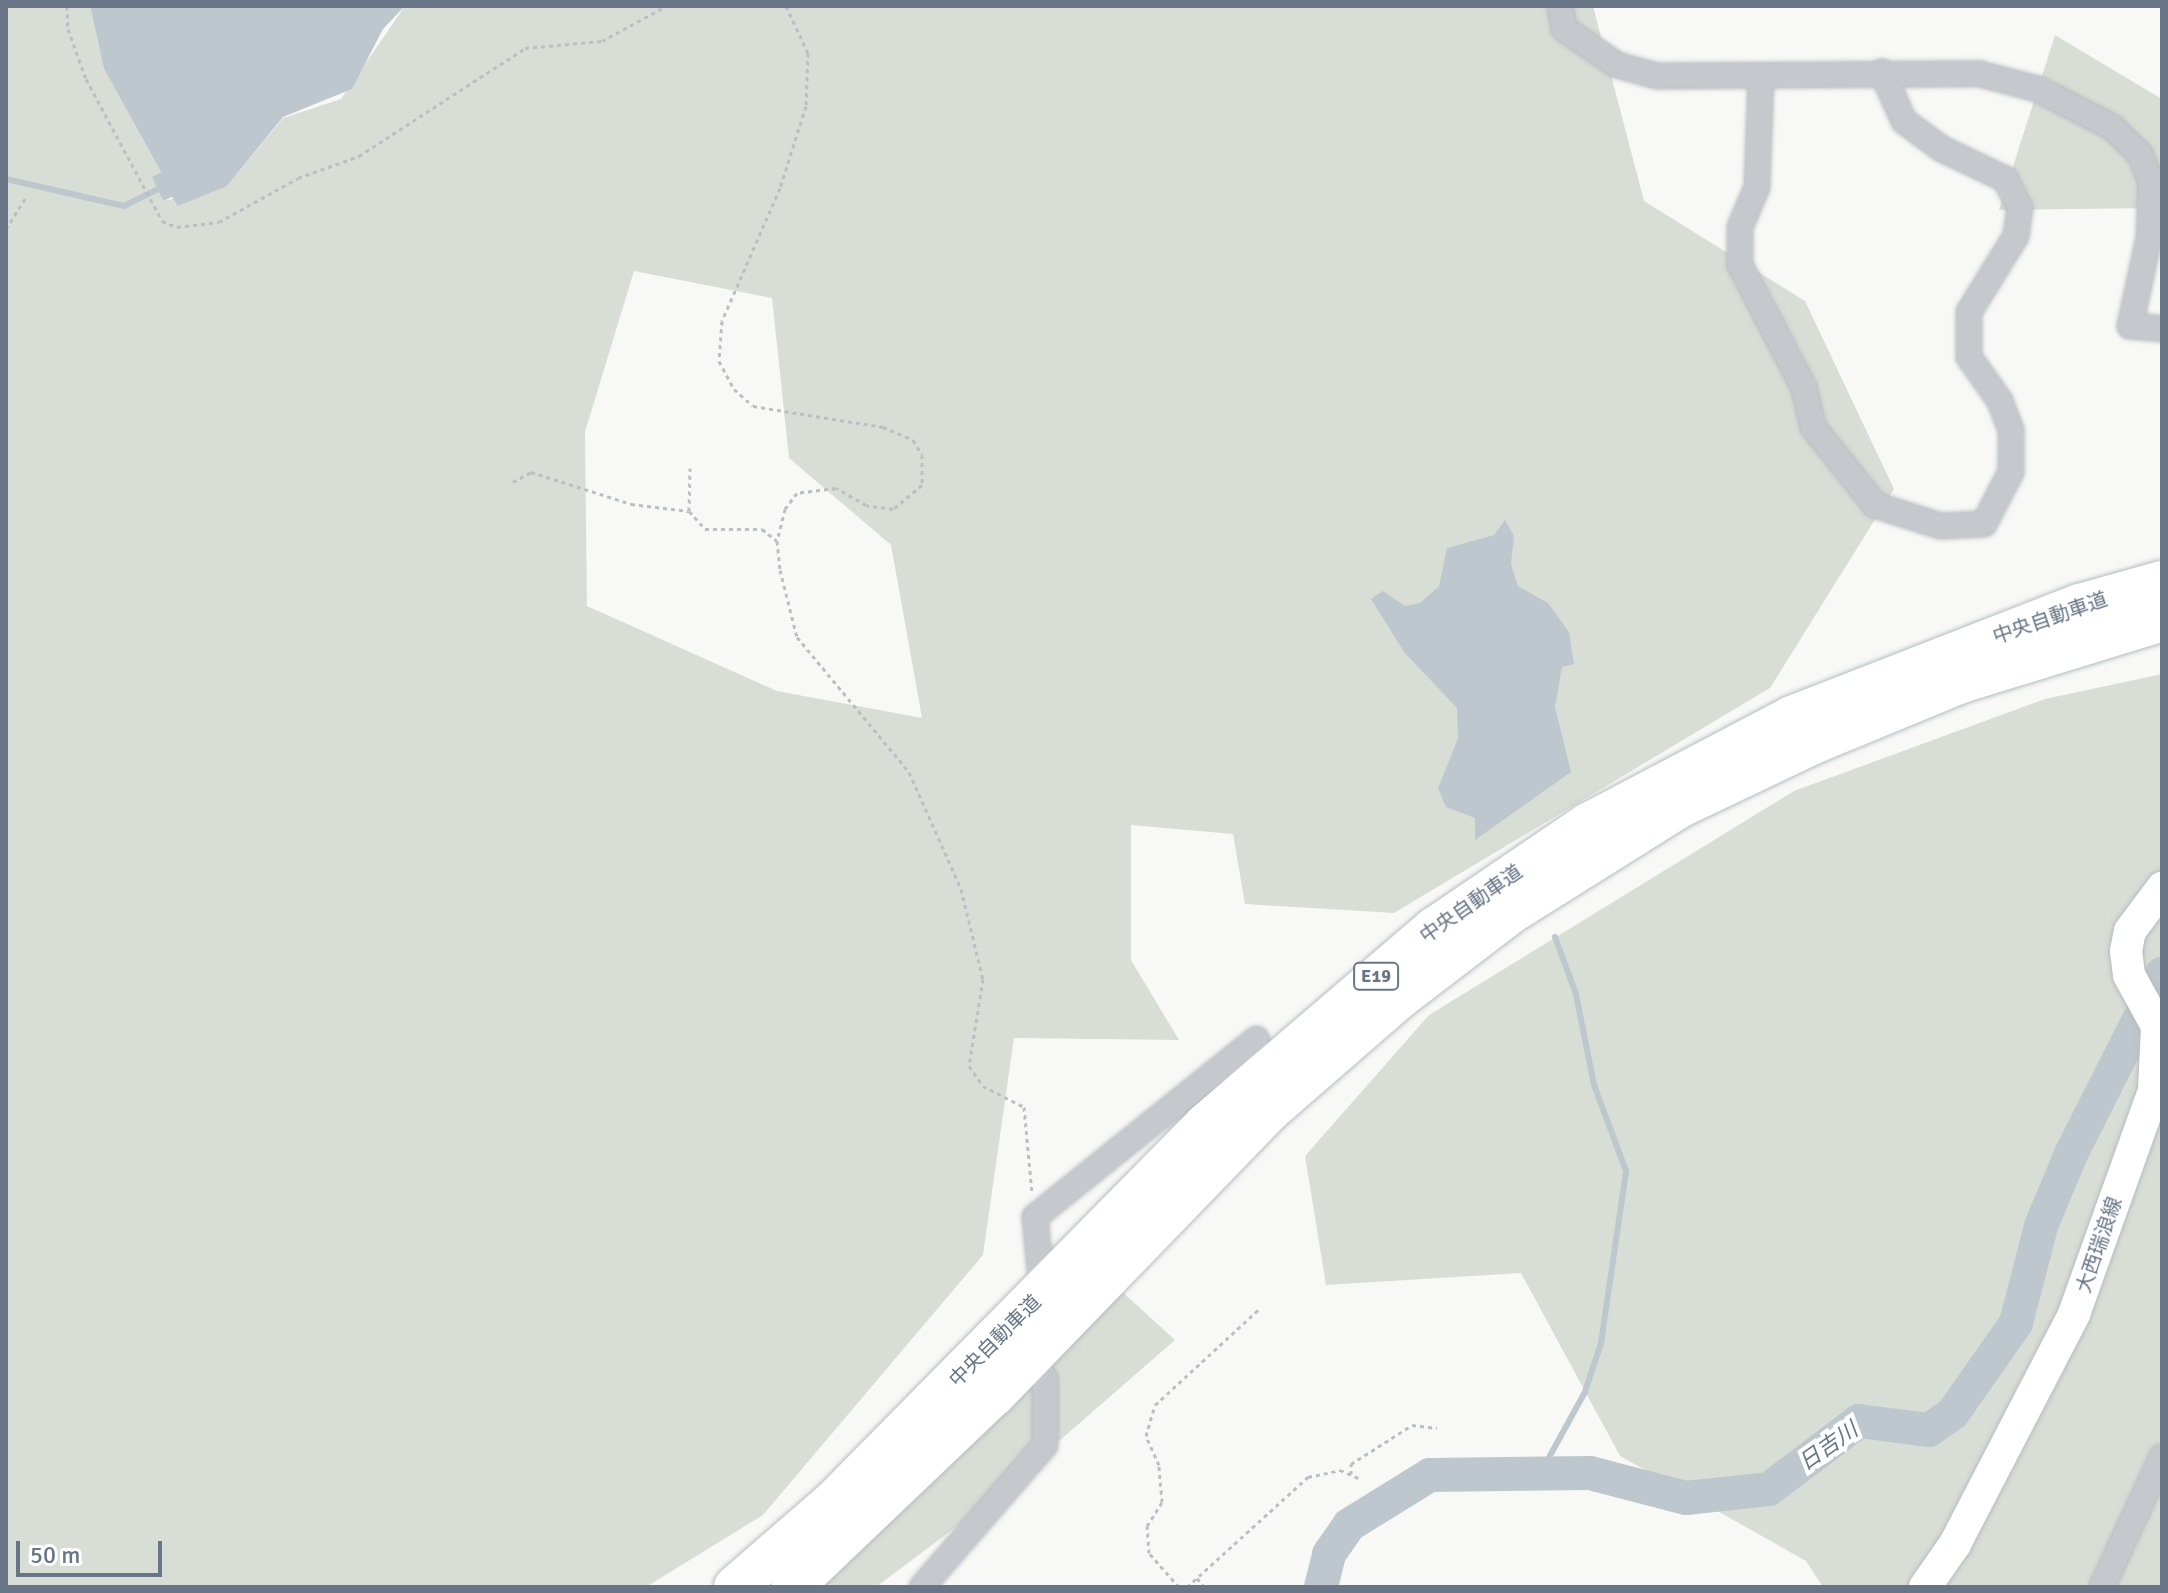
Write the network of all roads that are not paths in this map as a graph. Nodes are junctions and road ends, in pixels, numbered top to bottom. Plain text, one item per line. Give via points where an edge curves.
1 (1560, 6) edge
2 (1882, 72) junction
3 (1761, 77) junction
4 (2162, 329) edge
5 (2162, 582) edge
6 (2162, 620) edge
7 (2162, 888) edge
8 (1256, 1039) dead end
9 (1040, 1270) dead end
10 (1045, 1378) dead end
11 (2162, 1457) edge
12 (735, 1587) edge
13 (792, 1587) edge
14 (922, 1587) edge
15 (1925, 1587) edge
16 (2102, 1587) edge

1 - 3 street via 1564,29 1617,65 1657,76
2 - 3 street
2 - 3 street via 1904,121 1942,149 2005,179 2020,208 2016,236 1969,312 1969,357 2000,401 2011,430 2011,472 1984,524 1940,526 1875,505 1813,427 1804,388 1740,265 1740,227 1757,187
2 - 4 street via 1980,74 2038,89 2112,127 2140,154 2151,181 2149,238 2130,326
5 - 12 highway, 中央自動車道 / E19 via 2080,605 1792,717 1588,824 1435,928 1206,1124 844,1491
6 - 13 highway, 中央自動車道 / E19 via 1961,682 1813,743 1679,807 1510,913 1399,998 1269,1111 995,1394
7 - 15 main road, 大西瑞浪線 via 2130,931 2129,975 2157,1026 2154,1090 2088,1281 1955,1544
8 - 9 street via 1035,1217
10 - 14 street via 1045,1445
11 - 16 street

